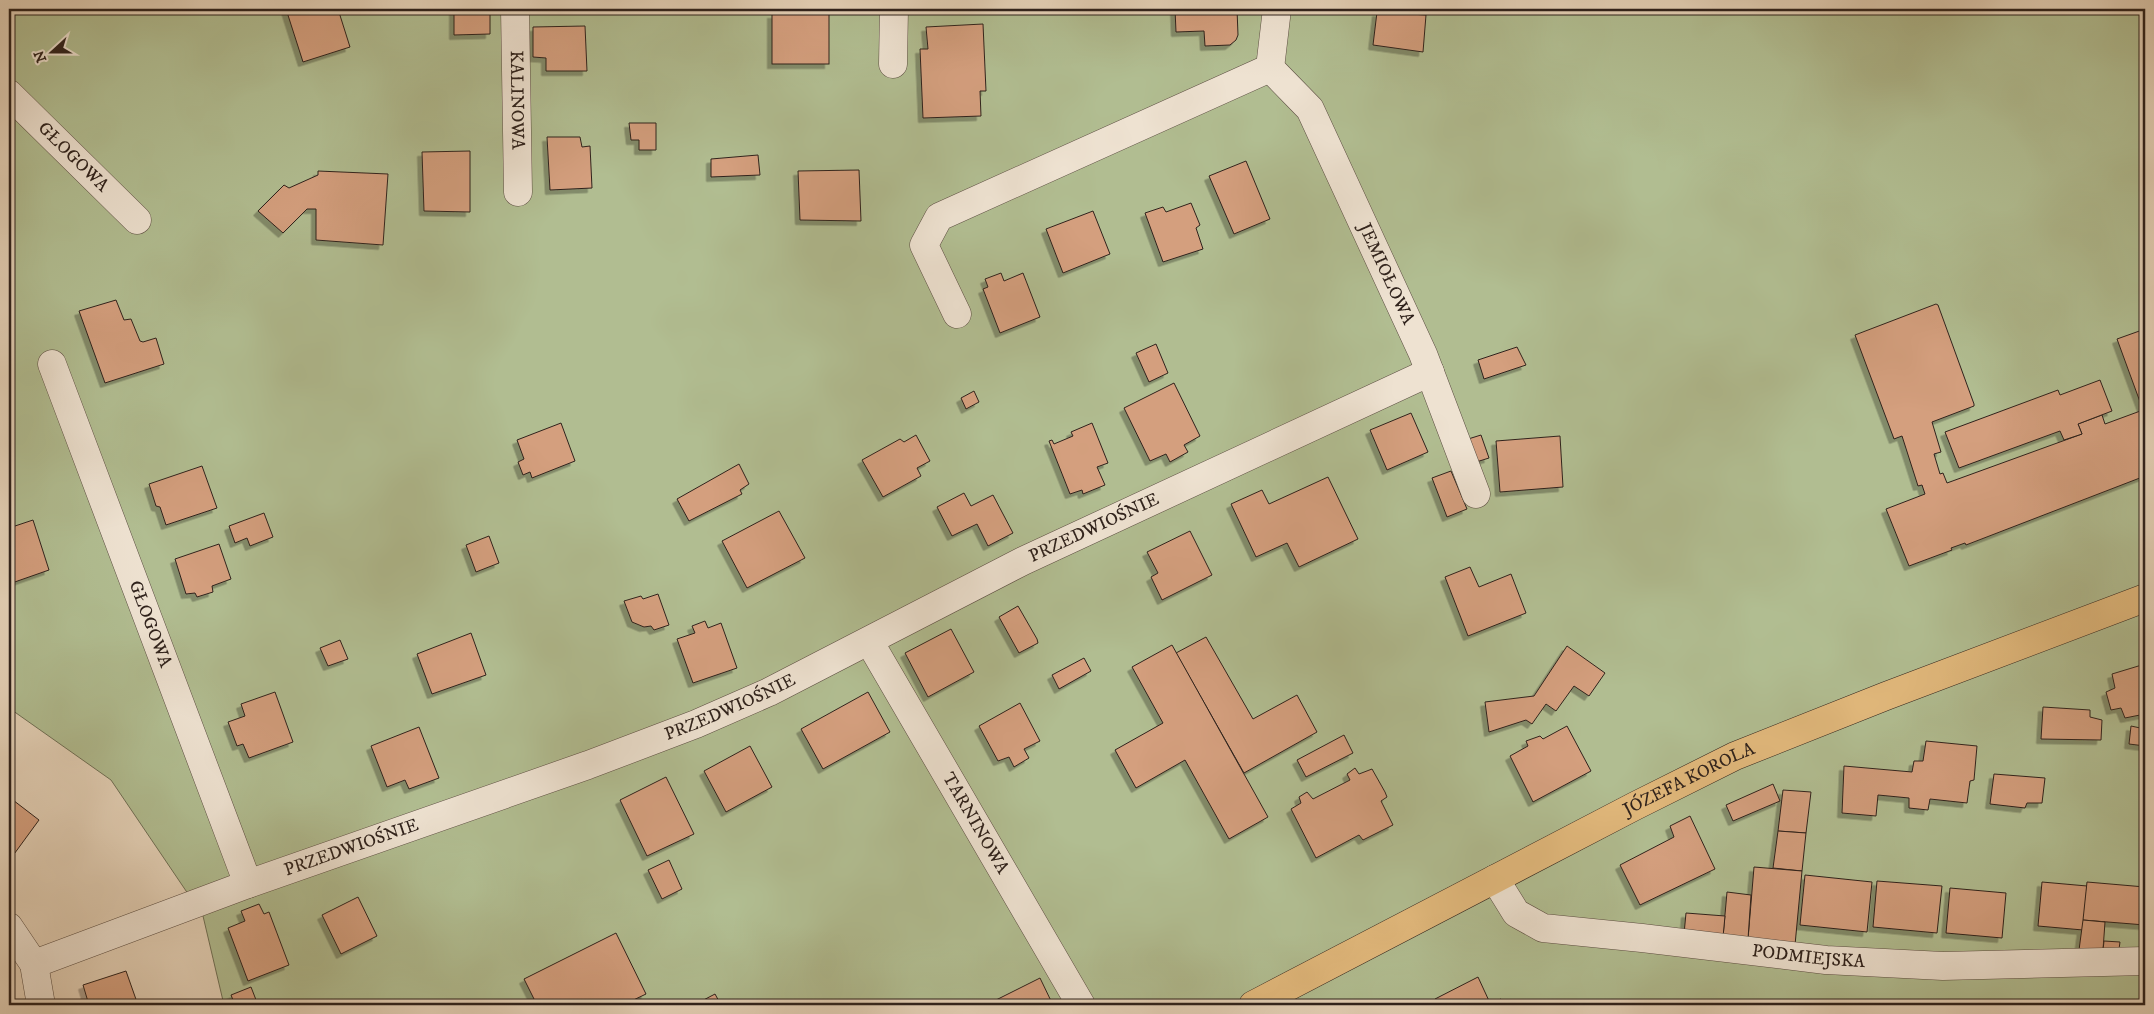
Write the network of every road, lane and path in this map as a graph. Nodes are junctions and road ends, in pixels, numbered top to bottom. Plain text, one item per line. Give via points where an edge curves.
1 (515, 9) edge
2 (894, 9) edge
3 (1277, 9) edge
4 (893, 64) dead end
5 (1270, 68) junction
6 (9, 94) edge
7 (518, 192) dead end
8 (137, 220) dead end
9 (957, 314) dead end
10 (52, 364) dead end
11 (1430, 372) junction
12 (1476, 494) dead end
13 (2145, 598) edge
14 (869, 641) junction
15 (1495, 879) junction
16 (248, 884) junction
17 (9, 926) edge
18 (2145, 961) edge
19 (34, 964) junction
20 (41, 1005) edge
21 (1081, 1005) edge
22 (1253, 1005) edge

1 - 7 street, KALINOWA
2 - 4 street
3 - 5 street
5 - 9 street via 939,217 924,245
5 - 11 street, JEMIOŁOWA via 1310,109
6 - 8 street, GŁOGOWA
10 - 16 street, GŁOGOWA
11 - 12 street, JEMIOŁOWA
11 - 14 street, PRZEDWIOŚNIE via 1023,561
13 - 15 highway, JÓZEFA KOROLA via 1735,756
14 - 16 street, PRZEDWIOŚNIE via 769,692 696,724
14 - 21 street, TARNINOWA
15 - 18 street, PODMIEJSKA via 1516,912 1542,928 1826,960 1914,965
15 - 22 highway, JÓZEFA KOROLA
16 - 19 street, PRZEDWIOŚNIE
17 - 19 street
19 - 20 street

